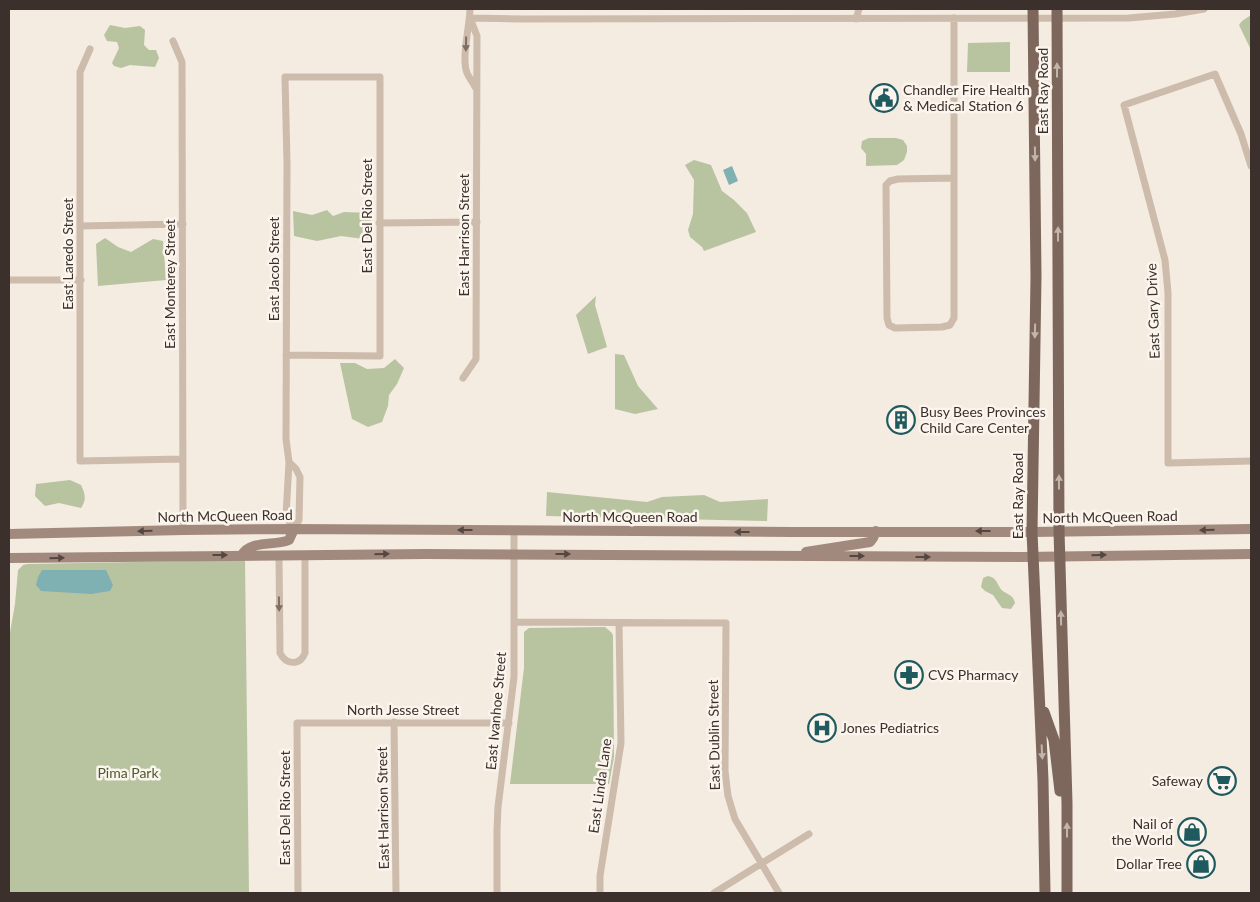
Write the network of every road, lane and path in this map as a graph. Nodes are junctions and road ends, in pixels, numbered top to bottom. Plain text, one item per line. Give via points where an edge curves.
1 (470, 9) edge
2 (859, 9) edge
3 (1204, 9) edge
4 (1033, 13) edge
5 (1057, 13) edge
6 (470, 18) junction
7 (954, 18) junction
8 (856, 19) junction
9 (173, 41) dead end
10 (90, 49) dead end
11 (285, 77) joint
12 (1251, 166) edge
13 (954, 178) junction
14 (477, 222) junction
15 (379, 223) junction
16 (183, 224) junction
17 (80, 226) junction
18 (9, 280) edge
19 (81, 280) junction
20 (286, 355) junction
21 (463, 378) dead end
22 (183, 459) junction
23 (1251, 461) edge
24 (289, 462) junction
25 (294, 529) junction
26 (1251, 529) edge
27 (183, 530) junction
28 (514, 530) junction
29 (876, 531) junction
30 (1059, 531) junction
31 (1032, 532) junction
32 (9, 534) edge
33 (1251, 546) edge
34 (514, 554) junction
35 (1246, 554) edge
36 (242, 555) junction
37 (279, 555) junction
38 (305, 555) junction
39 (791, 556) junction
40 (1060, 556) junction
41 (1032, 557) junction
42 (9, 558) edge
43 (514, 622) junction
44 (619, 623) junction
45 (1040, 702) junction
46 (394, 722) junction
47 (297, 723) joint
48 (509, 723) junction
49 (1067, 803) junction
50 (809, 834) dead end
51 (761, 864) junction
52 (298, 893) edge
53 (396, 893) edge
54 (497, 893) edge
55 (600, 893) edge
56 (714, 893) edge
57 (780, 893) edge
58 (1045, 893) edge
59 (1067, 893) edge

1 - 6 street, East Harrison Street
2 - 8 street
3 - 5 street via 1129,18
4 - 5 street
4 - 7 street
4 -> 31 main road, East Ray Road via 1036,277
30 -> 5 main road, East Ray Road
6 - 8 street
6 - 14 street, East Harrison Street via 477,36
7 - 8 street
7 - 13 street
9 - 16 street, East Monterey Street via 182,62
10 - 17 street, East Laredo Street via 80,72
11 - 15 street, East Del Rio Street via 380,76
11 - 20 street, East Jacob Street
12 - 23 street, East Gary Drive via 1215,74 1124,104 1165,260 1168,293 1168,463
13 - 13 street via 954,318 950,325 942,327 895,328 889,325 887,318 886,185 898,179
14 - 15 street
14 - 21 street, East Harrison Street via 476,359
15 - 20 street, East Del Rio Street via 380,356
16 - 17 street
16 - 22 street, East Monterey Street
17 - 19 street, East Laredo Street
18 - 19 street
19 - 22 street, East Laredo Street via 80,461
20 - 24 street, East Jacob Street
22 - 27 street, East Monterey Street
24 - 25 street, East Jacob Street via 286,516
24 - 25 street, East Jacob Street via 300,477 300,520
25 - 27 main road, North McQueen Road
28 -> 25 main road, North McQueen Road
25 - 36 main road via 289,540 283,543 250,547
26 -> 30 main road, North McQueen Road
27 -> 32 main road, North McQueen Road
29 -> 28 main road, North McQueen Road
28 - 34 street, East Ivanhoe Street
31 -> 29 main road, North McQueen Road
29 - 39 main road via 870,542 816,549
30 - 31 main road, North McQueen Road
30 - 40 main road, East Ray Road
31 - 41 main road, East Ray Road
33 - 35 main road via 1244,550
38 -> 34 main road
34 -> 39 main road
34 - 43 street, East Ivanhoe Street
40 -> 35 main road
36 - 37 main road
42 -> 36 main road
37 - 38 main road
37 -> 38 street via 280,653 285,661 290,662 298,662 305,653
39 -> 41 main road
40 - 41 main road
49 -> 40 main road, East Ray Road
41 - 45 main road, East Ray Road
43 - 44 street
43 - 48 street, East Ivanhoe Street via 514,677
44 - 51 street, East Dublin Street via 726,623 725,771 728,796 735,819
44 - 55 street, East Linda Lane via 621,743
45 - 49 main road via 1054,740 1060,794
45 -> 58 main road, East Ray Road
46 - 47 street, North Jesse Street
46 - 48 street, North Jesse Street
46 - 53 street, East Harrison Street
47 - 52 street, East Del Rio Street
48 - 54 street, East Ivanhoe Street via 497,830
59 -> 49 main road, East Ray Road
50 - 51 street
51 - 56 street
51 - 57 street, East Dublin Street

